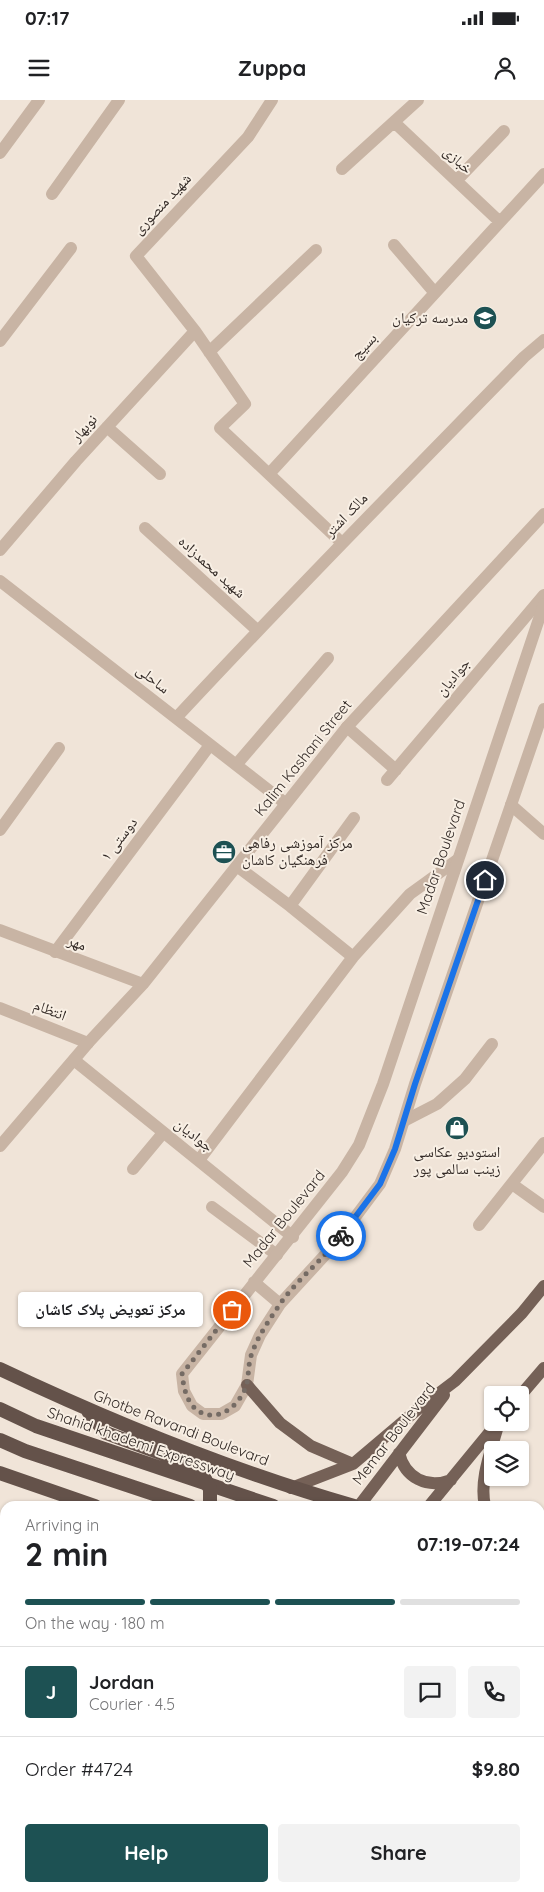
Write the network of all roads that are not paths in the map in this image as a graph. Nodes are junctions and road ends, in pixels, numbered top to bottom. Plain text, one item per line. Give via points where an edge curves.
1 (39, 100) edge
2 (119, 100) edge
3 (272, 100) edge
4 (418, 100) edge
5 (394, 122) junction
6 (504, 131) dead end
7 (0, 153) edge
8 (342, 168) dead end
9 (544, 174) edge
10 (457, 180) junction
11 (52, 194) dead end
12 (500, 222) junction
13 (394, 244) dead end
14 (71, 248) dead end
15 (316, 250) dead end
16 (435, 293) junction
17 (194, 331) junction
18 (544, 340) edge
19 (0, 341) edge
20 (209, 352) junction
21 (107, 427) junction
22 (160, 474) dead end
23 (269, 474) junction
24 (544, 514) edge
25 (145, 528) dead end
26 (342, 543) junction
27 (0, 550) edge
28 (0, 581) edge
29 (544, 595) edge
30 (544, 604) edge
31 (257, 630) junction
32 (544, 634) edge
33 (531, 641) junction
34 (328, 658) dead end
35 (544, 709) edge
36 (176, 718) junction
37 (347, 727) junction
38 (210, 745) junction
39 (59, 748) dead end
40 (236, 765) junction
41 (396, 770) junction
42 (387, 780) dead end
43 (286, 803) junction
44 (511, 806) junction
45 (354, 818) dead end
46 (0, 830) edge
47 (544, 834) edge
48 (457, 860) junction
49 (238, 867) junction
50 (290, 906) junction
51 (0, 930) edge
52 (55, 952) junction
53 (353, 957) junction
54 (144, 984) junction
55 (0, 1008) edge
56 (88, 1043) junction
57 (492, 1044) dead end
58 (74, 1060) junction
59 (404, 1121) junction
60 (164, 1132) junction
61 (544, 1143) edge
62 (0, 1146) edge
63 (199, 1160) junction
64 (132, 1169) dead end
65 (512, 1184) junction
66 (212, 1206) dead end
67 (544, 1207) edge
68 (479, 1225) dead end
69 (293, 1237) junction
70 (277, 1255) junction
71 (254, 1282) junction
72 (544, 1286) edge
73 (280, 1304) junction
74 (544, 1368) edge
75 (0, 1369) edge
76 (0, 1375) edge
77 (20, 1378) junction
78 (455, 1381) junction
79 (247, 1385) junction
80 (529, 1386) edge
81 (86, 1408) junction
82 (0, 1409) edge
83 (491, 1431) edge
84 (496, 1431) edge
85 (0, 1440) edge
86 (399, 1453) junction
87 (353, 1464) junction
88 (0, 1473) edge
89 (451, 1480) junction
90 (291, 1488) junction
91 (81, 1501) edge
92 (175, 1501) edge
93 (210, 1501) edge
94 (258, 1501) edge
95 (336, 1501) edge
96 (363, 1501) edge
97 (434, 1501) edge
98 (484, 1501) edge

1 - 7 street
2 - 11 street
3 - 17 street, شهید منصوری via 248,137 136,256
4 - 5 street
5 - 8 street
5 - 10 street, خبازی
6 - 10 street
9 - 12 street, بسیج
10 - 12 street, خبازی
12 - 16 street, بسیج
13 - 16 street
14 - 19 street
15 - 20 street
16 - 23 street, بسیج
17 - 20 street
17 - 21 street, نوبهار
18 - 26 street, مالک اشتر
20 - 23 street via 245,404 220,428
21 - 22 street
21 - 27 street, نوبهار
23 - 26 street
24 - 37 street, Kalim Kashani Street
25 - 31 street, شهید محمدزاده
26 - 31 street, مالک اشتر
28 - 36 street, ساحلی
29 - 41 street, جوادیان
30 - 33 street, Madar Boulevard
31 - 36 street, مالک اشتر
32 - 33 street
33 - 48 street, Madar Boulevard
34 - 40 street
35 - 44 street, Madar Boulevard
36 - 38 street, ساحلی
37 - 41 street
37 - 43 street, Kalim Kashani Street
38 - 40 street, ساحلی
38 - 52 street, دوستی ۱
39 - 46 street
40 - 43 street, ساحلی
41 - 42 street, جوادیان
43 - 49 street, Kalim Kashani Street
44 - 47 street
44 - 59 street, Madar Boulevard
45 - 50 street
48 - 53 street via 410,894
48 - 69 street, Madar Boulevard via 383,1084 359,1144
49 - 50 street
49 - 54 street, Kalim Kashani Street
50 - 53 street
51 - 52 street, مهر
52 - 54 street, مهر
53 - 63 street
54 - 56 street, Kalim Kashani Street
55 - 56 street, انتظام
56 - 58 street, Kalim Kashani Street
57 - 59 street via 465,1079 437,1104
58 - 60 street, جوادیان
58 - 62 street, Kalim Kashani Street
59 - 73 street, Madar Boulevard via 380,1184 335,1244
60 - 63 street, جوادیان
60 - 64 street
61 - 65 street
63 - 69 street, جوادیان
65 - 67 street
65 - 68 street
66 - 70 street
69 - 70 street, Madar Boulevard
70 - 71 street, Madar Boulevard
71 - 73 street
71 - 79 street, Madar Boulevard via 182,1374 184,1391 192,1406 203,1414 221,1414 234,1406
72 - 78 main road, Memar Boulevard
73 - 79 street, Madar Boulevard via 260,1334 251,1355
74 - 80 main road
75 - 77 highway, Ghotbe Ravandi Boulevard
76 - 77 highway
77 - 81 highway, Ghotbe Ravandi Boulevard
78 - 86 main road, Memar Boulevard
78 - 87 main road, Memar Boulevard
79 - 87 main road via 280,1423 311,1446
81 - 90 highway, Ghotbe Ravandi Boulevard
81 - 93 highway, bridge via 106,1433 201,1471 210,1489
82 - 94 highway, Shahid khademi Expressway via 36,1426
83 - 89 main road
84 - 98 main road via 486,1468
85 - 92 highway via 26,1452
86 - 89 main road via 407,1471 419,1481 435,1484
86 - 96 main road, Memar Boulevard
87 - 90 main road, Memar Boulevard
88 - 91 highway
89 - 97 main road
90 - 95 highway, Ghotbe Ravandi Boulevard

